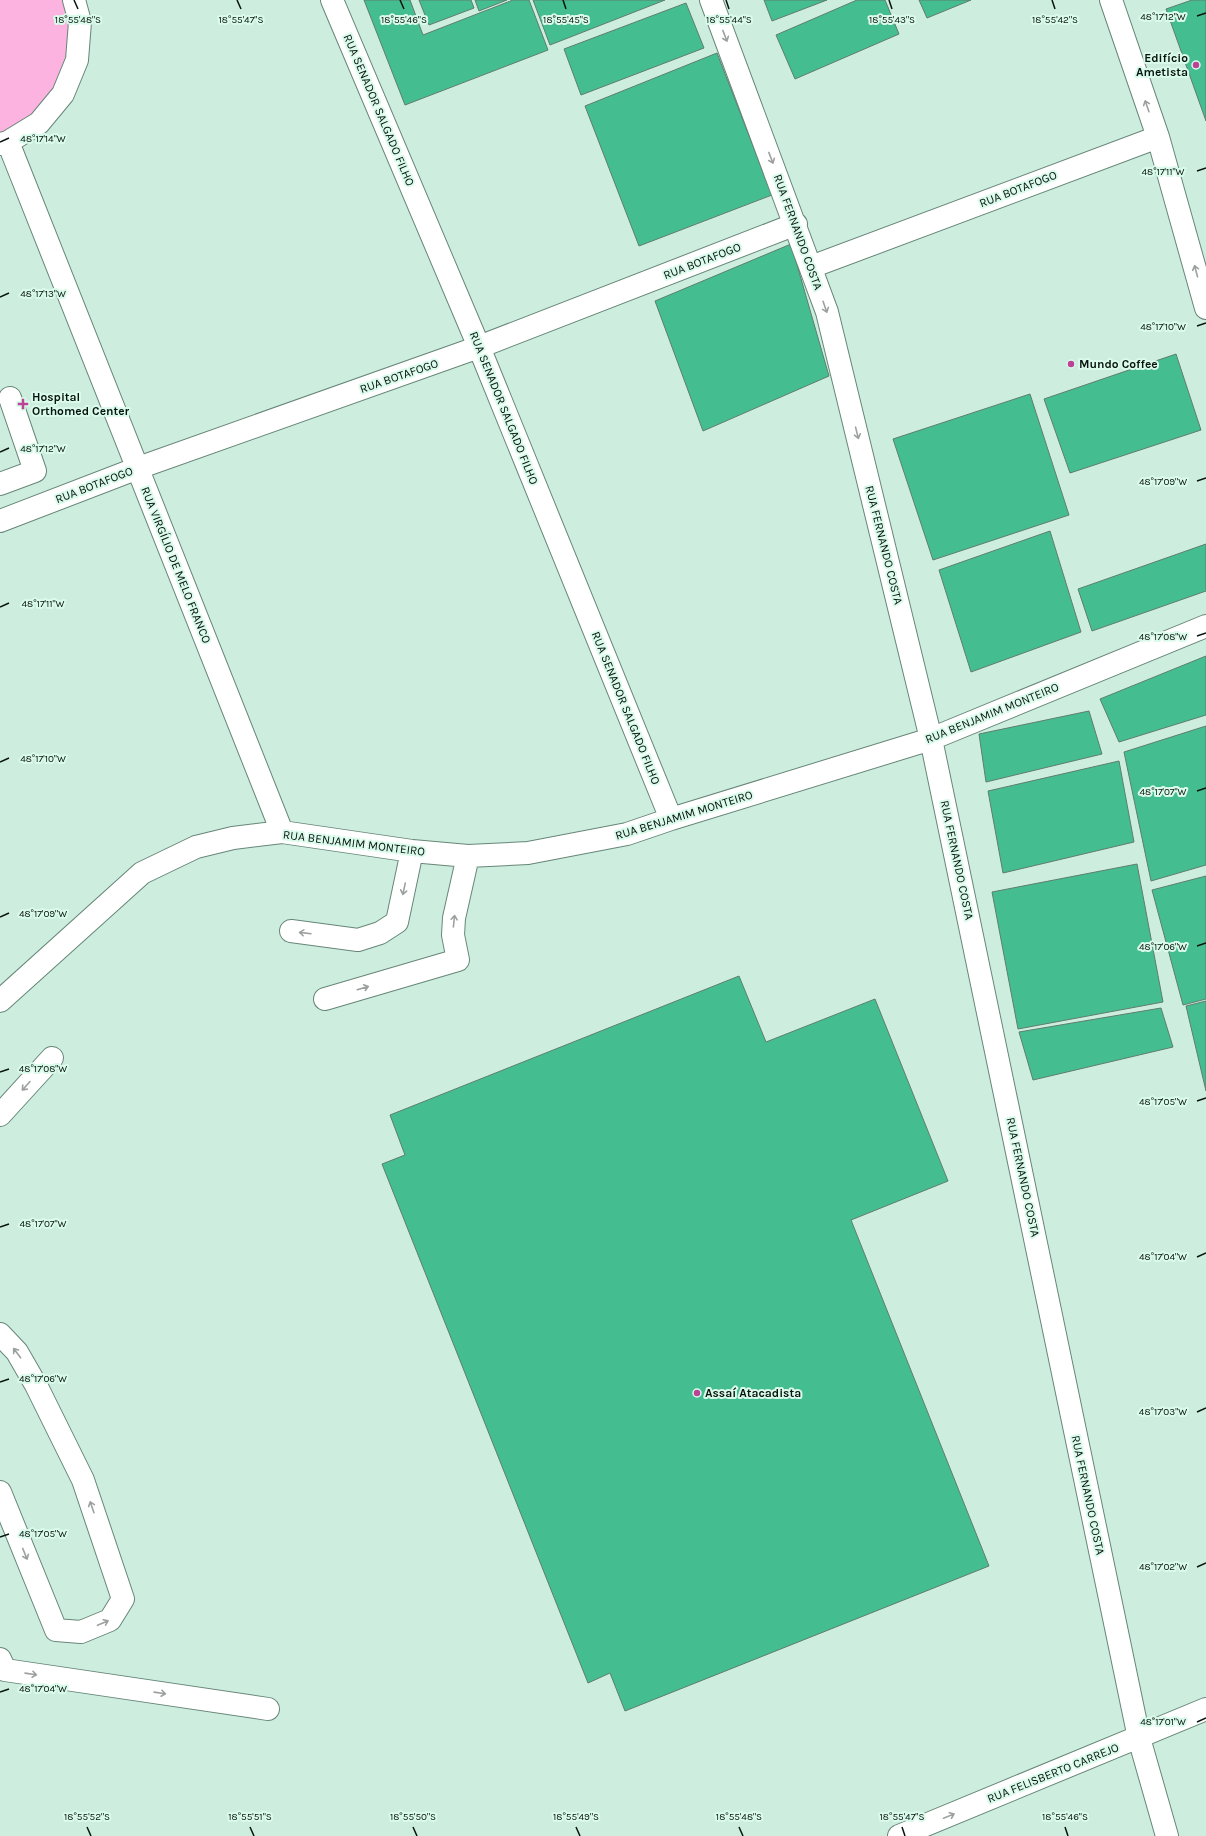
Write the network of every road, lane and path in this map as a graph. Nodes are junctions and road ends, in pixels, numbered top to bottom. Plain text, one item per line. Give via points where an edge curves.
1 (74, 0) edge
2 (332, 0) edge
3 (711, 0) edge
4 (1111, 0) edge
5 (1158, 137) junction
6 (4, 143) edge
7 (796, 224) junction
8 (811, 267) junction
9 (1206, 308) edge
10 (479, 348) junction
11 (10, 398) dead end
12 (138, 468) junction
13 (0, 484) edge
14 (0, 521) edge
15 (1206, 626) edge
16 (931, 739) junction
17 (671, 819) junction
18 (282, 832) junction
19 (412, 851) junction
20 (468, 856) junction
21 (291, 931) dead end
22 (325, 999) dead end
23 (0, 1002) edge
24 (52, 1058) dead end
25 (0, 1115) edge
26 (0, 1334) edge
27 (0, 1492) edge
28 (0, 1659) edge
29 (268, 1709) dead end
30 (1206, 1709) edge
31 (1139, 1738) junction
32 (900, 1836) edge
33 (1167, 1836) edge

1 - 6 street via 80,22 77,60 63,94 39,123
2 - 10 street, RUA SENADOR SALGADO FILHO
3 -> 7 street, RUA FERNANDO COSTA
5 -> 4 street
5 - 8 street, RUA BOTAFOGO
9 -> 5 street
6 - 12 street, RUA VIRGÍLIO DE MELO FRANCO
7 - 8 street, RUA FERNANDO COSTA
7 - 10 street, RUA BOTAFOGO
8 -> 16 street, RUA FERNANDO COSTA via 827,312
10 - 12 street, RUA BOTAFOGO
10 - 17 street, RUA SENADOR SALGADO FILHO
11 - 13 street via 35,471
12 - 14 street, RUA BOTAFOGO
12 - 18 street, RUA VIRGÍLIO DE MELO FRANCO
15 - 16 street, RUA BENJAMIM MONTEIRO
16 - 17 street, RUA BENJAMIM MONTEIRO
16 - 31 street, RUA FERNANDO COSTA
17 - 20 street, RUA BENJAMIM MONTEIRO via 627,834 581,844 528,853
18 - 19 street, RUA BENJAMIM MONTEIRO
18 - 23 street, RUA BENJAMIM MONTEIRO via 233,838 196,847 142,873
19 - 20 street, RUA BENJAMIM MONTEIRO
19 -> 21 street via 397,922 380,933 358,940
22 -> 20 street via 458,960 453,935 454,918
24 -> 25 street
27 -> 26 street via 56,1630 81,1632 110,1620 123,1599 83,1480 18,1352
28 -> 29 street via 5,1670
30 - 31 street, RUA FELISBERTO CARREJO
32 -> 31 street, RUA FELISBERTO CARREJO
31 - 33 street, RUA FERNANDO COSTA

